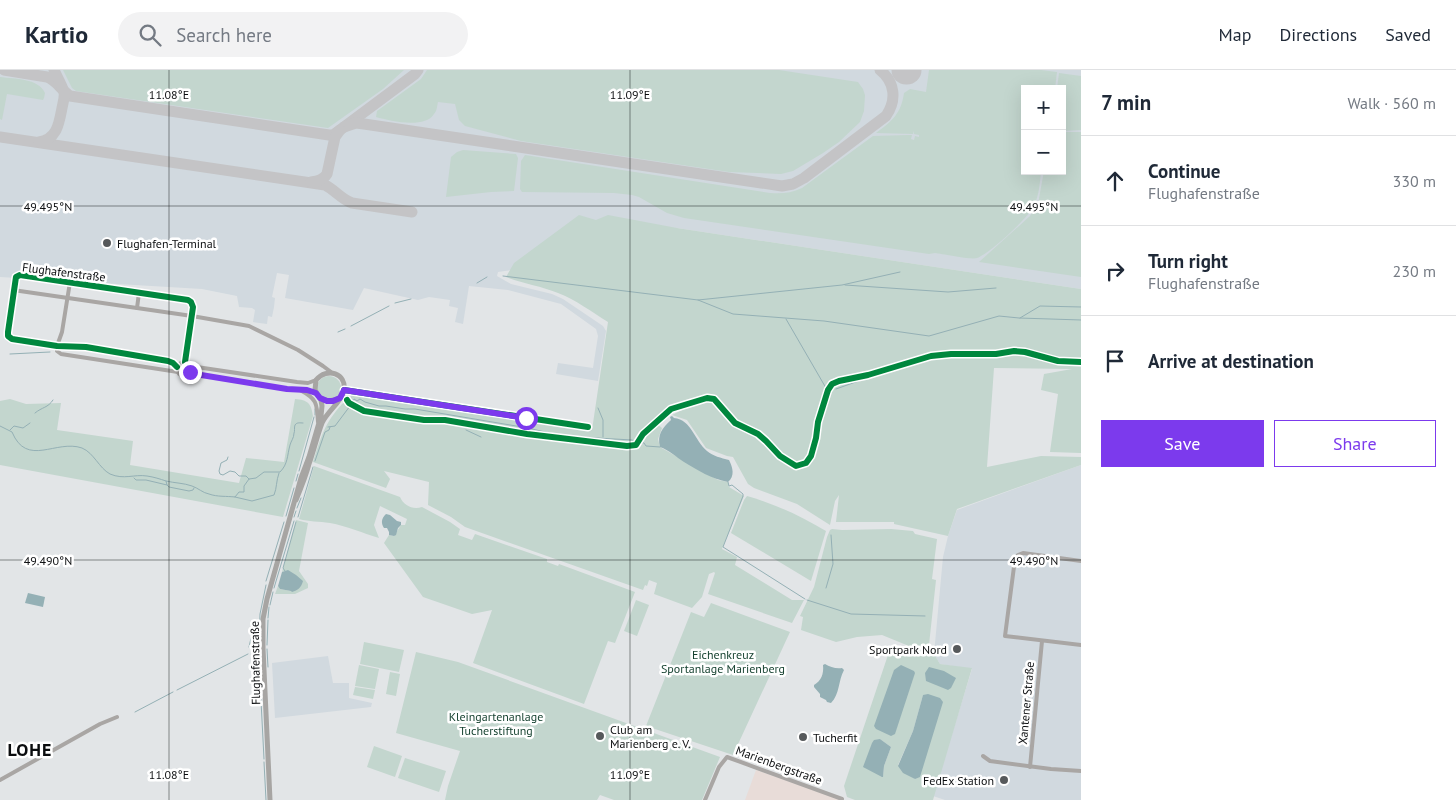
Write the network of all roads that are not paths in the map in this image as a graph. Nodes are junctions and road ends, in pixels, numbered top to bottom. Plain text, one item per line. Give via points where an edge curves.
1 (70, 282) junction
2 (13, 290) junction
3 (139, 293) junction
4 (68, 298) junction
5 (137, 308) junction
6 (192, 316) junction
7 (57, 346) junction
8 (185, 362) junction
9 (190, 366) junction
10 (177, 369) junction
11 (331, 372) junction
12 (189, 373) junction
13 (316, 380) junction
14 (298, 389) junction
15 (344, 390) junction
16 (318, 396) junction
17 (340, 398) junction
18 (319, 425) junction
19 (588, 427) dead end
20 (296, 500) junction
21 (1081, 561) edge
22 (1042, 641) junction
23 (1081, 645) edge
24 (118, 716) dead end
25 (984, 756) dead end
26 (1030, 767) junction
27 (1081, 770) edge
28 (0, 780) edge
29 (842, 799) edge
30 (270, 800) edge
31 (705, 800) edge

1 - 2 street, Flughafenstraße via 18,275
1 - 3 street, Flughafenstraße
1 - 4 street, Flughafenstraße
2 - 4 street, Flughafenstraße
2 - 7 street, Flughafenstraße via 8,336
3 - 5 street
3 - 6 street, Flughafenstraße via 188,300 193,304
4 - 5 street, Flughafenstraße
4 - 7 street, Flughafenstraße
5 - 6 street, Flughafenstraße
6 - 8 street
6 - 11 street, Flughafenstraße via 249,326 298,350
7 - 10 street, Flughafenstraße via 86,347 168,361
7 - 10 street, Flughafenstraße via 61,354
8 - 9 street
8 - 10 street via 179,363
9 - 12 street
9 - 13 street via 297,382
10 - 12 street, Flughafenstraße via 182,375
11 - 13 main road
11 - 15 main road, Flughafenstraße via 341,379
12 - 14 street, Flughafenstraße
13 - 16 main road, Flughafenstraße
14 - 16 street, Flughafenstraße
14 - 18 street, Flughafenstraße via 316,402
15 - 17 main road, Flughafenstraße
15 - 19 street
16 - 17 main road, Flughafenstraße via 325,401
16 - 18 main road, Flughafenstraße via 322,409
17 - 20 main road, Flughafenstraße via 324,420
18 - 20 main road, Flughafenstraße
20 - 30 main road, Flughafenstraße via 263,622
21 - 22 street via 1023,553 1016,557 1005,636
22 - 23 street
22 - 26 street, Xantener Straße
24 - 28 street
25 - 26 street via 990,761
26 - 27 street
29 - 31 street, Marienbergstraße via 727,757 719,767

